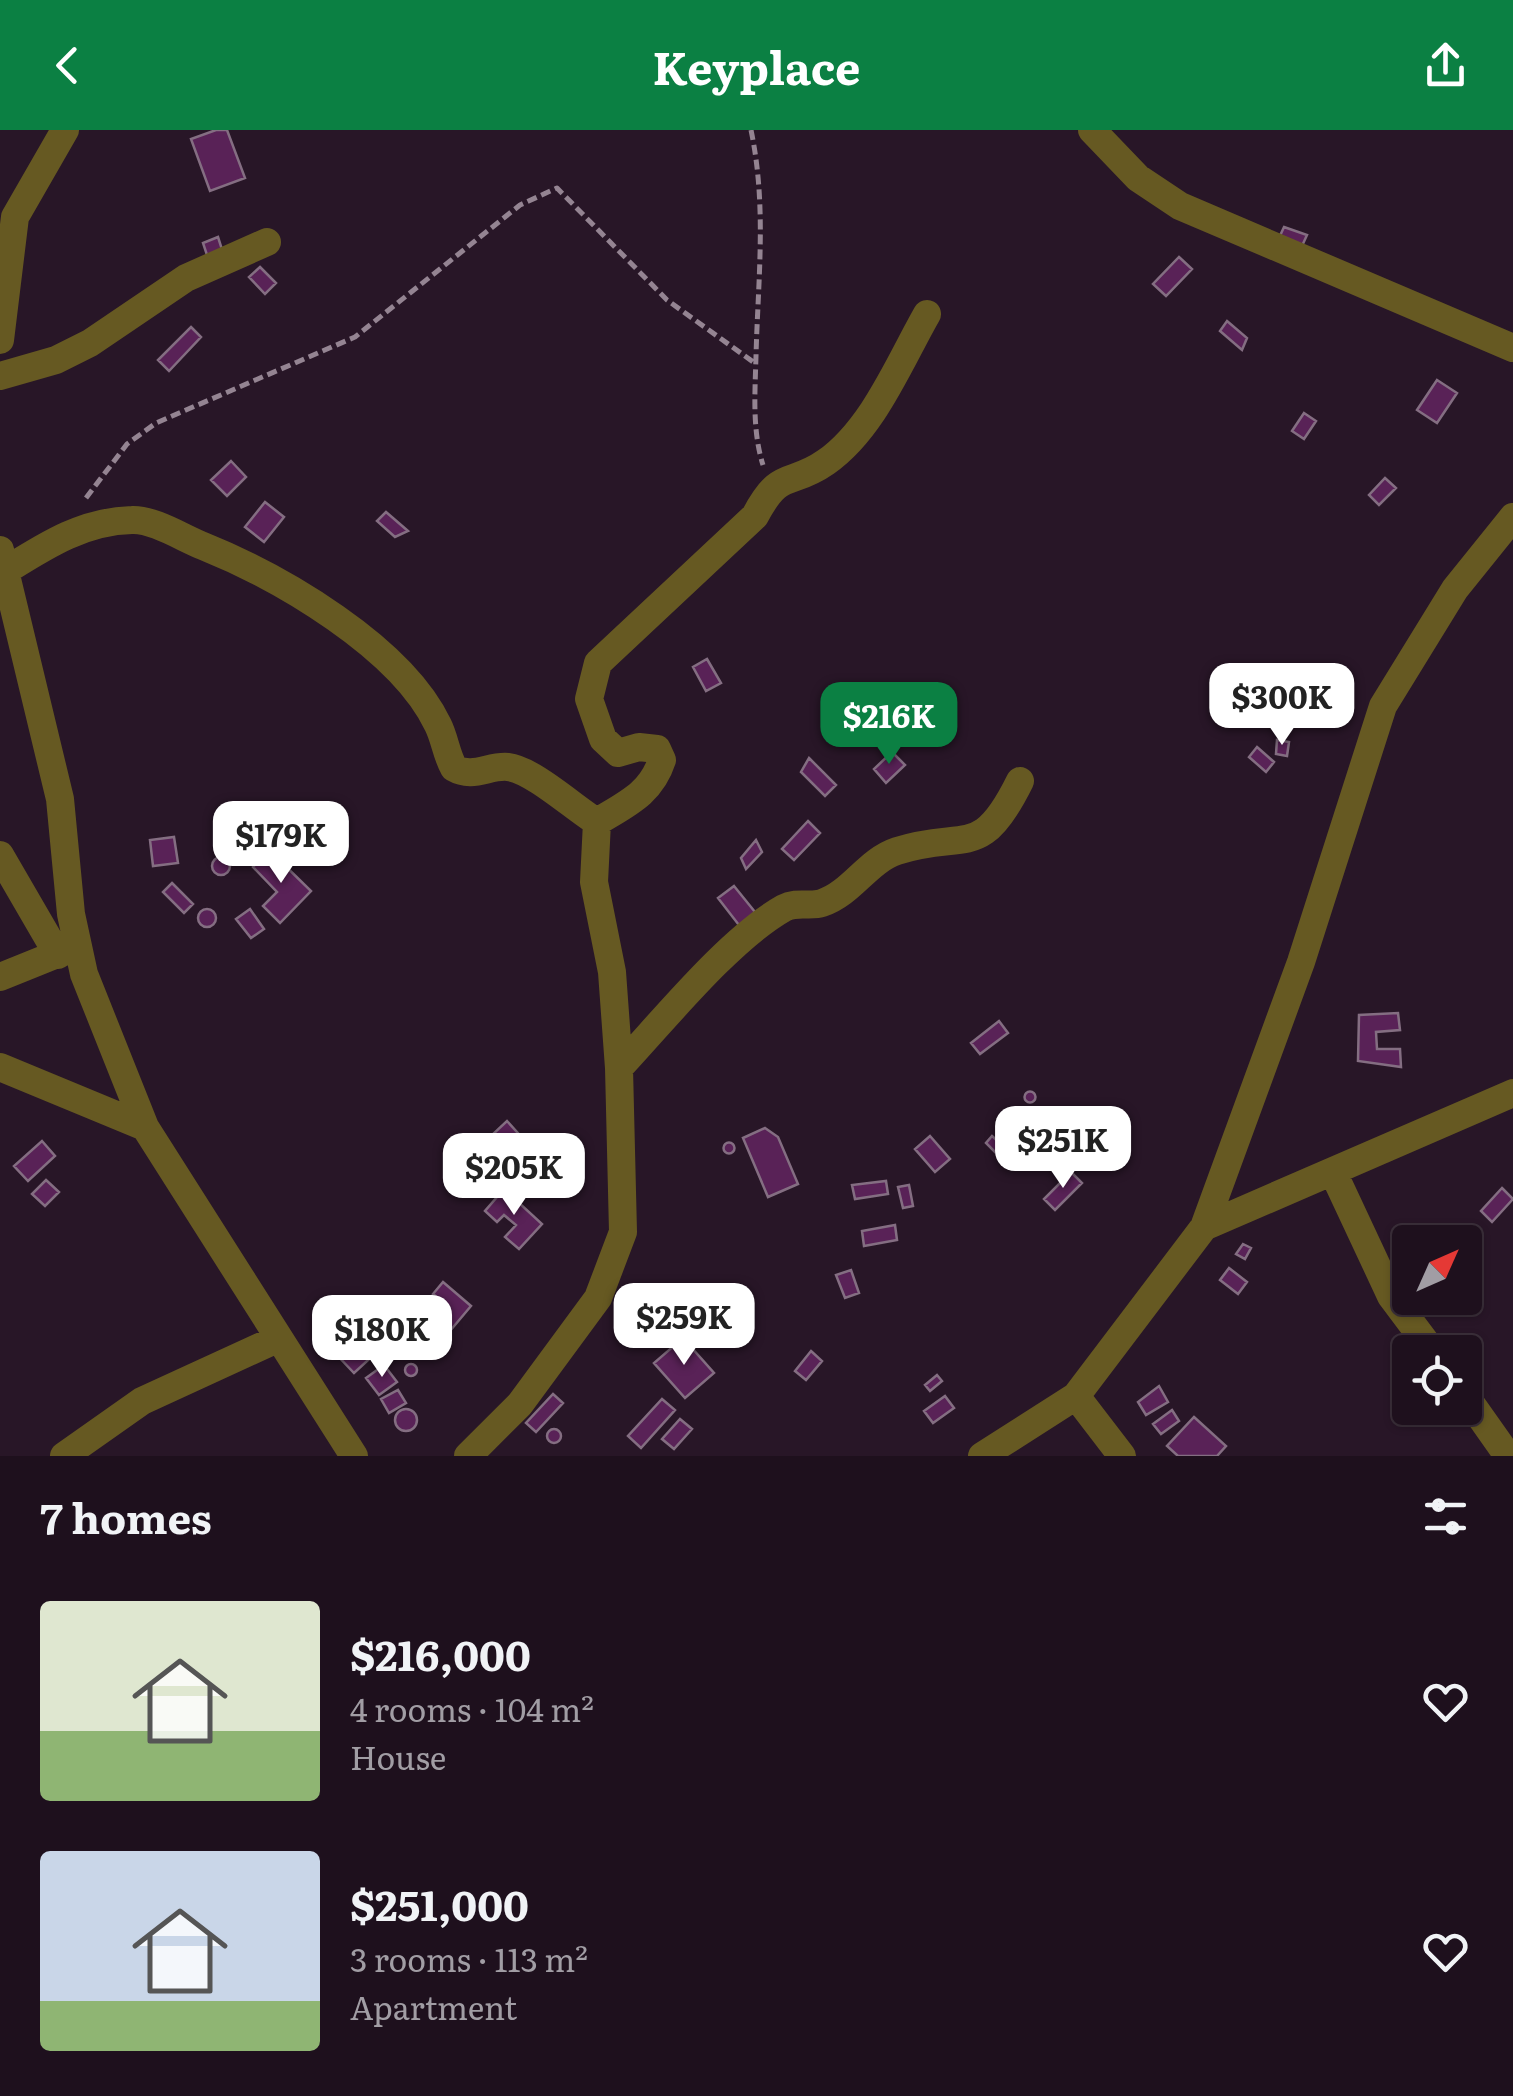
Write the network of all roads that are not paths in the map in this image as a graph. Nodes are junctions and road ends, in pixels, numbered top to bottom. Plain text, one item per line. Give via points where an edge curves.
1 (65, 130) edge
2 (1092, 130) edge
3 (268, 242) dead end
4 (927, 314) dead end
5 (0, 340) edge
6 (1513, 348) edge
7 (0, 376) edge
8 (1513, 517) edge
9 (3, 561) edge
10 (1020, 781) dead end
11 (597, 822) junction
12 (0, 855) edge
13 (68, 950) junction
14 (0, 976) edge
15 (0, 1067) edge
16 (619, 1068) junction
17 (1513, 1093) edge
18 (146, 1126) junction
19 (1333, 1172) junction
20 (1204, 1226) junction
21 (1420, 1335) edge
22 (277, 1339) junction
23 (1076, 1396) junction
24 (1482, 1419) edge
25 (64, 1456) edge
26 (354, 1456) edge
27 (468, 1456) edge
28 (982, 1456) edge
29 (1122, 1456) edge
30 (1508, 1456) edge

1 - 5 street via 15,217
2 - 6 street via 1138,178 1180,206
3 - 7 street via 186,278 90,343
4 - 11 street via 865,423 826,462 770,487 754,516 598,663 590,699 603,739 618,753 658,749 662,760 644,794
8 - 20 street via 1454,589 1383,706 1301,962
9 - 11 street via 99,523 137,519 258,568 361,636 438,724 454,768 463,773 508,767
9 - 13 street via 60,799
10 - 16 street via 1002,818 978,836 900,850 819,904 785,908 710,969
11 - 16 street via 594,882 612,972
12 - 13 street
13 - 14 street
13 - 18 street
15 - 18 street
16 - 27 street via 623,1232 598,1298 520,1404
17 - 19 street
18 - 22 street
19 - 20 street
19 - 21 street via 1391,1296
20 - 23 street
22 - 25 street via 142,1401
22 - 26 street
23 - 28 street
23 - 29 street
24 - 30 street

